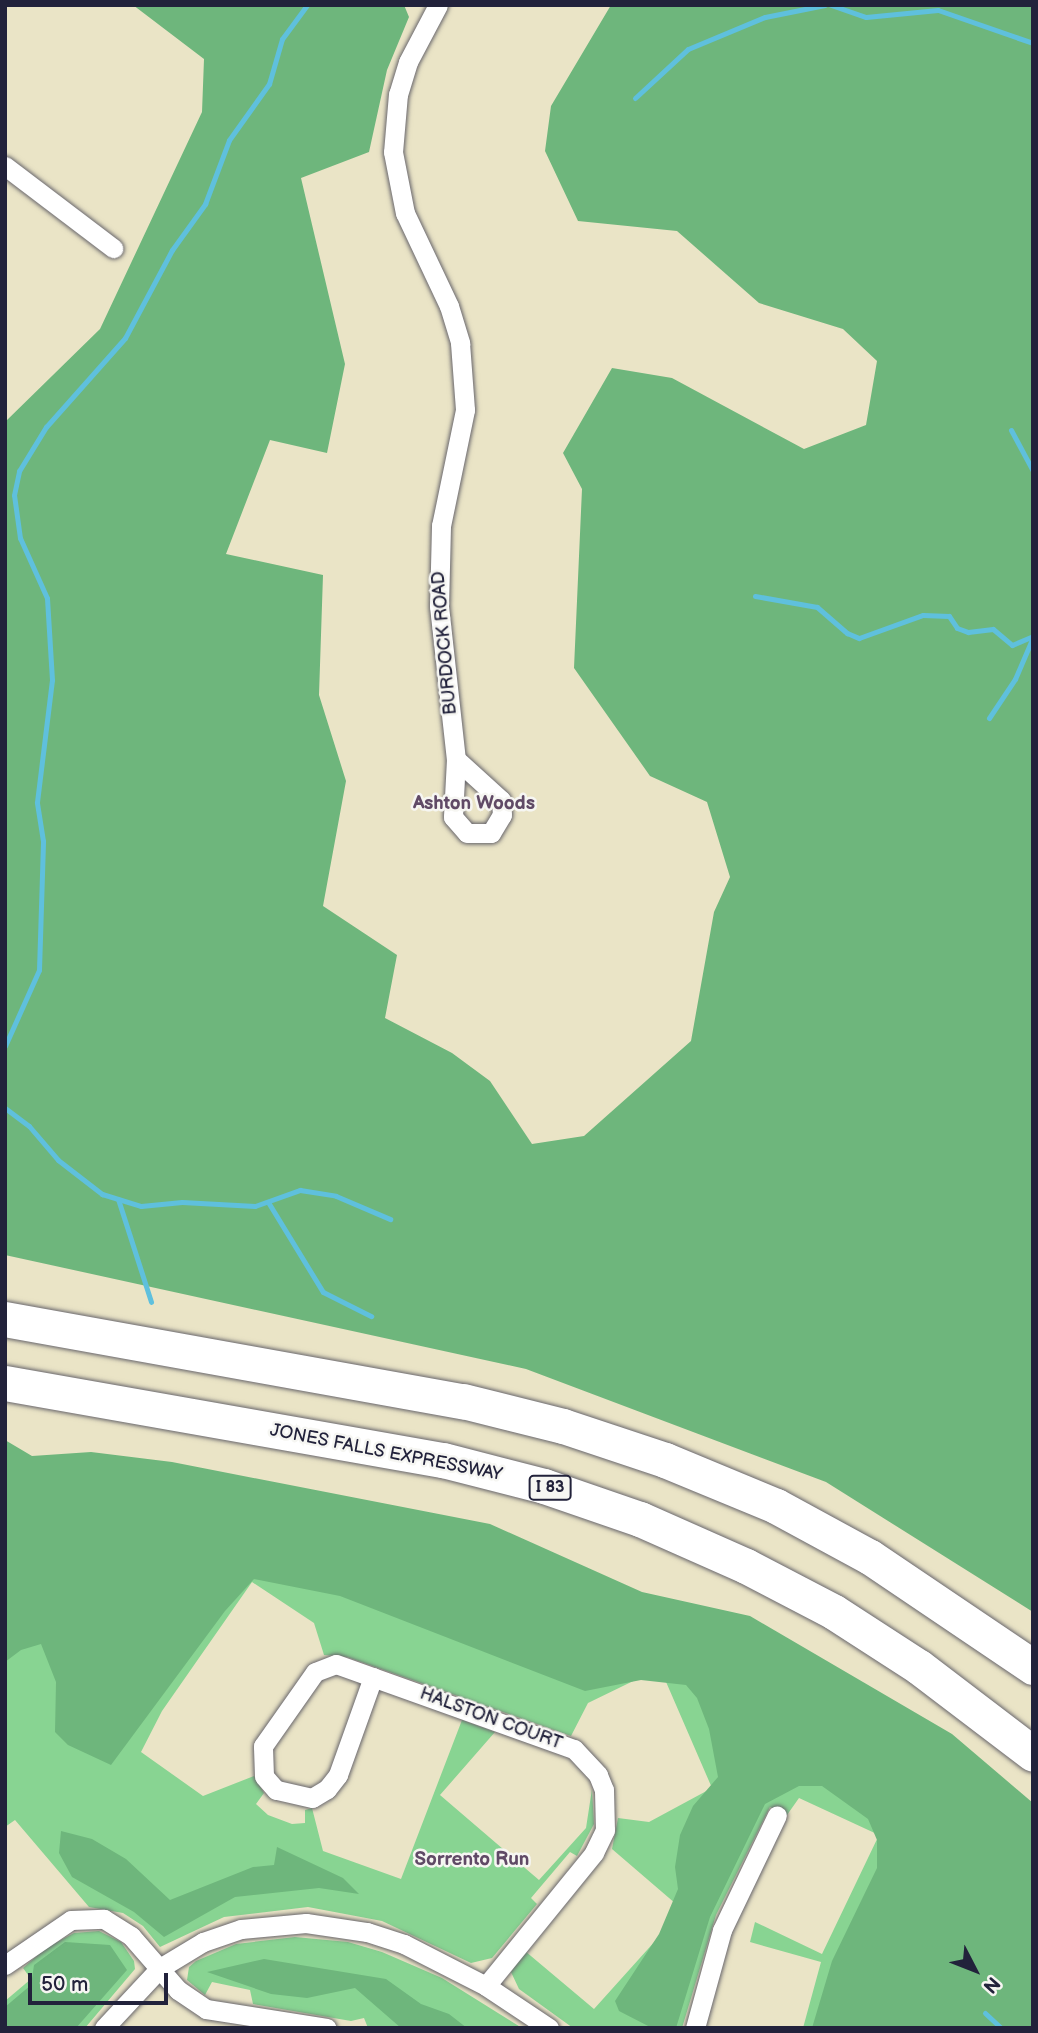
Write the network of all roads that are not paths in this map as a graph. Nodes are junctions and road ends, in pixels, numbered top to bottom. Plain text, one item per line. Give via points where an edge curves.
1 (438, 5) edge
2 (5, 166) edge
3 (113, 248) dead end
4 (456, 759) dead end
5 (5, 1318) edge
6 (5, 1383) edge
7 (1033, 1667) edge
8 (373, 1677) junction
9 (1033, 1754) edge
10 (777, 1815) dead end
11 (5, 1965) edge
12 (160, 1968) junction
13 (486, 1986) junction
14 (104, 2028) edge
15 (327, 2028) edge
16 (550, 2028) edge
17 (695, 2028) edge

1 - 4 street, BURDOCK ROAD via 398,94 393,152 405,214 449,306 464,375 460,450 438,550 439,606
2 - 3 street
5 - 7 highway via 463,1401 563,1426 652,1456 776,1506 870,1557
6 - 9 highway, JONES FALLS EXPRESSWAY / I 83 via 443,1460 544,1486 640,1519 834,1612 919,1667
8 - 8 street, HALSTON COURT via 336,1664 315,1672 264,1746 264,1776 276,1790 312,1798 327,1789 338,1775
8 - 13 street, HALSTON COURT via 574,1749 598,1774 604,1790 605,1830 594,1853
10 - 17 street via 722,1930
11 - 12 street via 53,1929 89,1918 117,1924
12 - 13 street via 203,1942 241,1929 306,1923 341,1926 404,1944
12 - 14 street
12 - 15 street via 178,1990 205,2009
13 - 16 street

